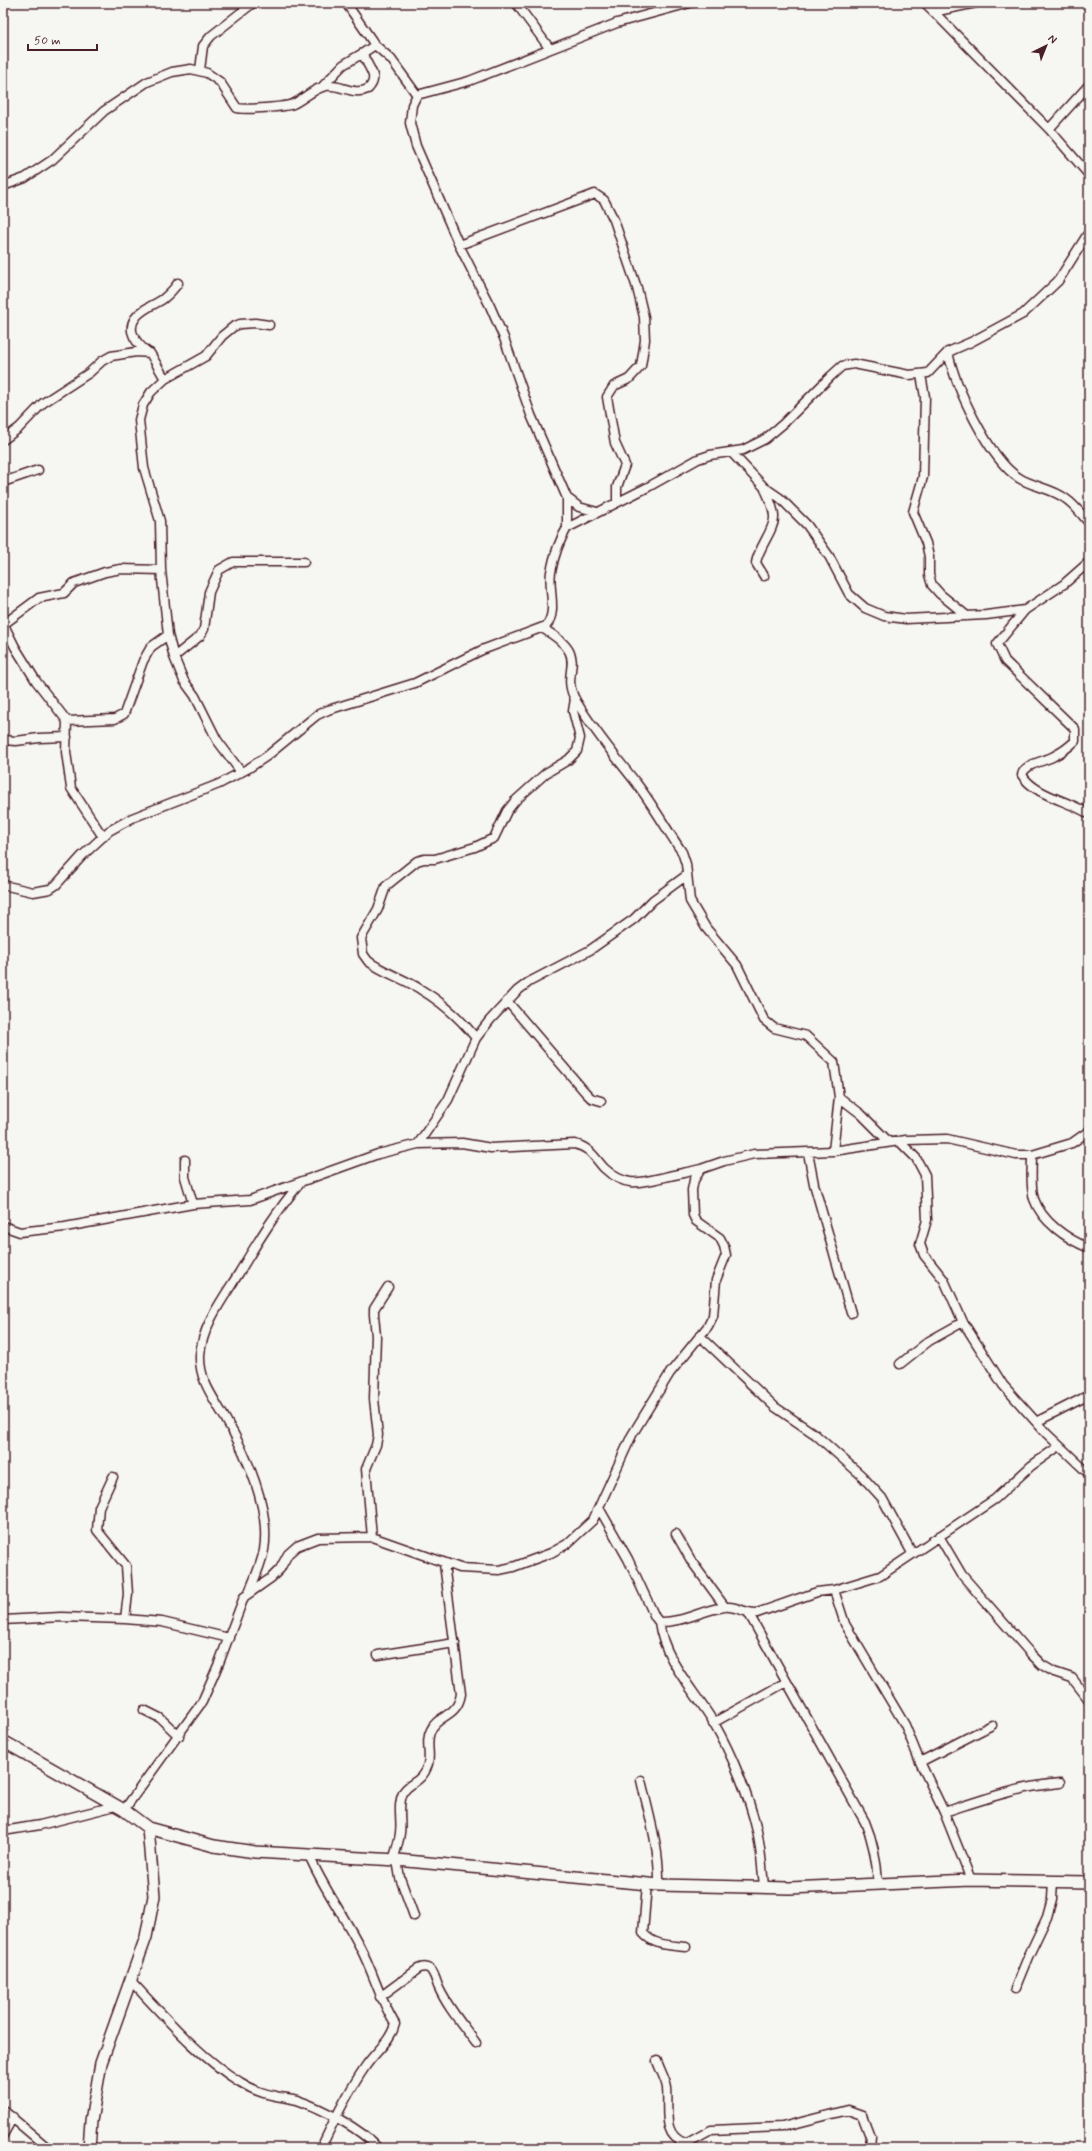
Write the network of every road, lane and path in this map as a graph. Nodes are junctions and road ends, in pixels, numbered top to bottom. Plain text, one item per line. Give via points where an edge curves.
1 (254, 3) edge
2 (346, 3) edge
3 (516, 3) edge
4 (690, 3) edge
5 (925, 3) edge
6 (976, 3) edge
7 (933, 12) junction
8 (375, 45) junction
9 (550, 49) junction
10 (364, 53) junction
11 (200, 70) junction
12 (1089, 86) edge
13 (322, 87) junction
14 (417, 95) junction
15 (1050, 129) junction
16 (1089, 175) edge
17 (3, 186) edge
18 (1089, 232) edge
19 (459, 245) junction
20 (178, 283) dead end
21 (269, 325) dead end
22 (948, 352) junction
23 (150, 353) junction
24 (921, 375) junction
25 (165, 379) junction
26 (3, 440) edge
27 (732, 453) junction
28 (38, 470) dead end
29 (3, 482) edge
30 (764, 487) junction
31 (567, 498) junction
32 (617, 502) junction
33 (598, 512) junction
34 (1089, 523) edge
35 (567, 528) junction
36 (304, 562) dead end
37 (1089, 562) edge
38 (161, 570) junction
39 (764, 576) dead end
40 (1025, 610) junction
41 (967, 616) junction
42 (3, 624) edge
43 (542, 628) junction
44 (168, 635) junction
45 (174, 657) junction
46 (575, 699) junction
47 (67, 722) junction
48 (67, 737) junction
49 (3, 740) edge
50 (241, 772) junction
51 (1089, 814) edge
52 (103, 836) junction
53 (687, 875) junction
54 (3, 885) edge
55 (507, 1002) junction
56 (476, 1038) junction
57 (839, 1097) junction
58 (601, 1101) dead end
59 (1089, 1131) edge
60 (899, 1141) junction
61 (888, 1142) junction
62 (418, 1144) junction
63 (833, 1151) junction
64 (808, 1153) junction
65 (1032, 1155) junction
66 (185, 1160) dead end
67 (701, 1169) junction
68 (302, 1180) junction
69 (193, 1204) junction
70 (3, 1226) edge
71 (1089, 1248) edge
72 (388, 1287) dead end
73 (851, 1313) dead end
74 (963, 1322) junction
75 (700, 1336) junction
76 (900, 1364) dead end
77 (1089, 1395) edge
78 (1036, 1422) junction
79 (1059, 1446) junction
80 (1089, 1474) edge
81 (113, 1477) dead end
82 (599, 1508) junction
83 (676, 1534) dead end
84 (939, 1536) junction
85 (372, 1537) junction
86 (912, 1553) junction
87 (444, 1564) junction
88 (834, 1590) junction
89 (249, 1592) junction
90 (725, 1607) junction
91 (749, 1614) junction
92 (125, 1618) junction
93 (3, 1620) edge
94 (659, 1622) junction
95 (229, 1638) junction
96 (455, 1643) junction
97 (378, 1655) dead end
98 (786, 1682) junction
99 (1089, 1700) edge
100 (144, 1710) dead end
101 (713, 1723) junction
102 (992, 1725) dead end
103 (179, 1736) junction
104 (3, 1741) edge
105 (920, 1762) junction
106 (641, 1780) dead end
107 (1060, 1783) dead end
108 (119, 1808) junction
109 (944, 1812) junction
110 (148, 1828) junction
111 (3, 1831) edge
112 (309, 1855) junction
113 (395, 1860) junction
114 (971, 1880) junction
115 (1053, 1881) junction
116 (1089, 1882) edge
117 (647, 1884) junction
118 (878, 1884) junction
119 (659, 1885) junction
120 (764, 1886) junction
121 (414, 1916) dead end
122 (686, 1947) dead end
123 (131, 1981) junction
124 (1015, 1989) dead end
125 (380, 1997) junction
126 (476, 2043) dead end
127 (658, 2062) dead end
128 (3, 2110) edge
129 (13, 2118) junction
130 (335, 2118) junction
131 (3, 2135) edge
132 (681, 2146) edge
133 (48, 2148) edge
134 (89, 2148) edge
135 (321, 2148) edge
136 (378, 2148) edge
137 (869, 2148) edge

1 - 11 street via 211,36 203,46
2 - 8 street
3 - 9 street
4 - 9 street via 617,23
5 - 7 street
6 - 7 street
7 - 15 street
8 - 10 street
8 - 14 street via 391,59
9 - 14 street via 469,81
10 - 13 street via 343,65
10 - 13 street via 364,58 374,75 368,89 356,92 336,87
11 - 13 street via 220,82 235,106 240,109 293,104
11 - 17 street via 172,72 147,82 104,111 52,160 25,178
12 - 15 street
14 - 19 street via 412,105 410,123 416,146
15 - 16 street
18 - 22 street via 1058,281 1023,314
19 - 31 street via 504,338 531,415
19 - 32 street via 595,194 604,200 614,220 637,288 644,317 645,340 641,366 629,379 614,386 607,397 615,443 625,465 617,487
20 - 23 street via 167,295 135,318 132,326 135,341
21 - 25 street via 255,323 233,327 206,356
22 - 24 street via 928,373
22 - 34 street via 964,400 1007,467 1019,478 1065,498
23 - 25 street
23 - 26 street via 136,352 111,356 102,361 89,373 43,403 19,428
24 - 27 street via 854,364 842,366 799,410 771,434 752,446
24 - 41 street via 926,410 923,477 913,512 926,543 932,585
25 - 38 street via 151,392 143,405 139,420 144,468 160,521
27 - 30 street
27 - 32 street via 698,459
28 - 29 street
30 - 39 street via 775,517 757,554 756,563
30 - 41 street via 780,498 807,525 830,556 849,594 865,608 884,616 906,619
31 - 33 street via 579,507
31 - 35 street
32 - 33 street
33 - 35 street
35 - 43 street via 559,541 551,573 551,620
36 - 45 street via 233,562 219,570 209,592 204,629 200,636
37 - 40 street via 1064,584
38 - 42 street via 121,569 105,572 74,583 64,593 39,598
38 - 44 street
40 - 41 street
40 - 51 street via 997,644 999,653 1066,719 1075,729 1076,735 1071,745 1055,756 1028,767 1022,775 1025,780 1046,794
42 - 47 street via 36,681
43 - 46 street via 563,641 569,650 573,660 571,678
43 - 50 street via 482,650 422,680 328,710 297,731 268,756
44 - 45 street
44 - 47 street via 151,647 143,661 124,714 114,719
45 - 50 street via 184,681 195,696 217,740
46 - 53 street via 638,785 682,852
46 - 56 street via 573,711 580,738 577,751 568,760 546,773 515,801 494,838 475,847 435,859 417,861 386,886 378,909 361,938 363,954 368,961 420,988 439,1001 453,1012
47 - 48 street
48 - 49 street
48 - 52 street via 67,765 71,788
50 - 52 street via 219,784 132,818
52 - 54 street via 50,889 33,892
53 - 55 street via 653,900 634,919 590,950 529,982
53 - 57 street via 690,900 706,928 737,965 764,1020 774,1028 806,1036 826,1053 834,1062
55 - 56 street
55 - 58 street via 585,1092 591,1098
56 - 62 street via 448,1100
57 - 61 street via 861,1114
57 - 63 street
59 - 65 street via 1072,1143
60 - 61 street
60 - 65 street via 947,1139 1016,1155
60 - 74 street via 916,1158 925,1175 927,1220 920,1244 924,1255 944,1280
61 - 63 street
62 - 67 street via 462,1143 492,1148 574,1144 590,1150 617,1178 631,1183 645,1183
62 - 68 street via 378,1154
63 - 64 street
64 - 67 street via 754,1154
64 - 73 street via 814,1184
65 - 71 street via 1034,1198 1038,1206 1045,1217 1064,1235
66 - 69 street via 185,1177
67 - 75 street via 694,1180 692,1190 693,1216 720,1238 726,1255 716,1280 713,1316
68 - 69 street via 250,1200
68 - 89 street via 270,1222 216,1310 200,1354 204,1384 240,1443 249,1464 263,1516 264,1548
69 - 70 street via 65,1227 20,1232
72 - 85 street via 374,1309 374,1399 378,1435 366,1469
74 - 76 street via 929,1341
74 - 78 street via 1003,1385
75 - 82 street via 670,1374 632,1435
75 - 86 street via 775,1407 816,1436 861,1474 882,1498
77 - 78 street
78 - 79 street
79 - 80 street
79 - 84 street via 1031,1466 995,1499
81 - 92 street via 99,1507 97,1530 126,1566 128,1594
82 - 87 street via 593,1520 567,1544 513,1567 484,1571
82 - 94 street
83 - 90 street via 692,1562
84 - 86 street
84 - 99 street via 962,1575 1031,1654 1042,1665 1072,1678
85 - 87 street
85 - 89 street via 333,1536 306,1542 288,1554 280,1569 271,1578
86 - 88 street via 896,1567 880,1576
87 - 96 street
88 - 91 street via 817,1592 757,1614
88 - 105 street via 845,1624 905,1725
89 - 95 street via 240,1605
90 - 91 street
90 - 94 street via 672,1622
91 - 98 street
92 - 93 street via 61,1617
92 - 95 street via 162,1622
94 - 101 street via 667,1650
95 - 103 street via 202,1702
96 - 97 street
96 - 113 street via 462,1694 460,1702 456,1709 435,1724 431,1730 426,1771 419,1781 403,1793
98 - 101 street
98 - 118 street via 872,1839
100 - 103 street via 160,1718
101 - 120 street via 728,1750 756,1829
102 - 105 street
103 - 108 street
104 - 108 street
105 - 109 street
106 - 119 street via 656,1848
107 - 109 street via 1038,1784
108 - 110 street
108 - 111 street
109 - 114 street
110 - 112 street via 214,1846 254,1852
110 - 123 street via 154,1896 146,1938
112 - 113 street
112 - 125 street via 317,1876 367,1960
113 - 117 street
113 - 121 street
114 - 115 street
114 - 118 street
115 - 116 street
115 - 124 street via 1047,1917
117 - 119 street
117 - 122 street via 643,1932 648,1938 660,1944
118 - 120 street via 789,1888
119 - 120 street
123 - 130 street via 195,2046 239,2082 256,2091 296,2099
123 - 134 street via 102,2063 91,2121
125 - 126 street via 418,1969 427,1967
125 - 130 street via 395,2024 394,2030 365,2066
127 - 132 street via 667,2086 668,2124 671,2134
128 - 129 street
129 - 131 street
129 - 133 street
130 - 135 street
130 - 136 street
132 - 137 street via 711,2130 782,2127 848,2110 862,2115 870,2136

